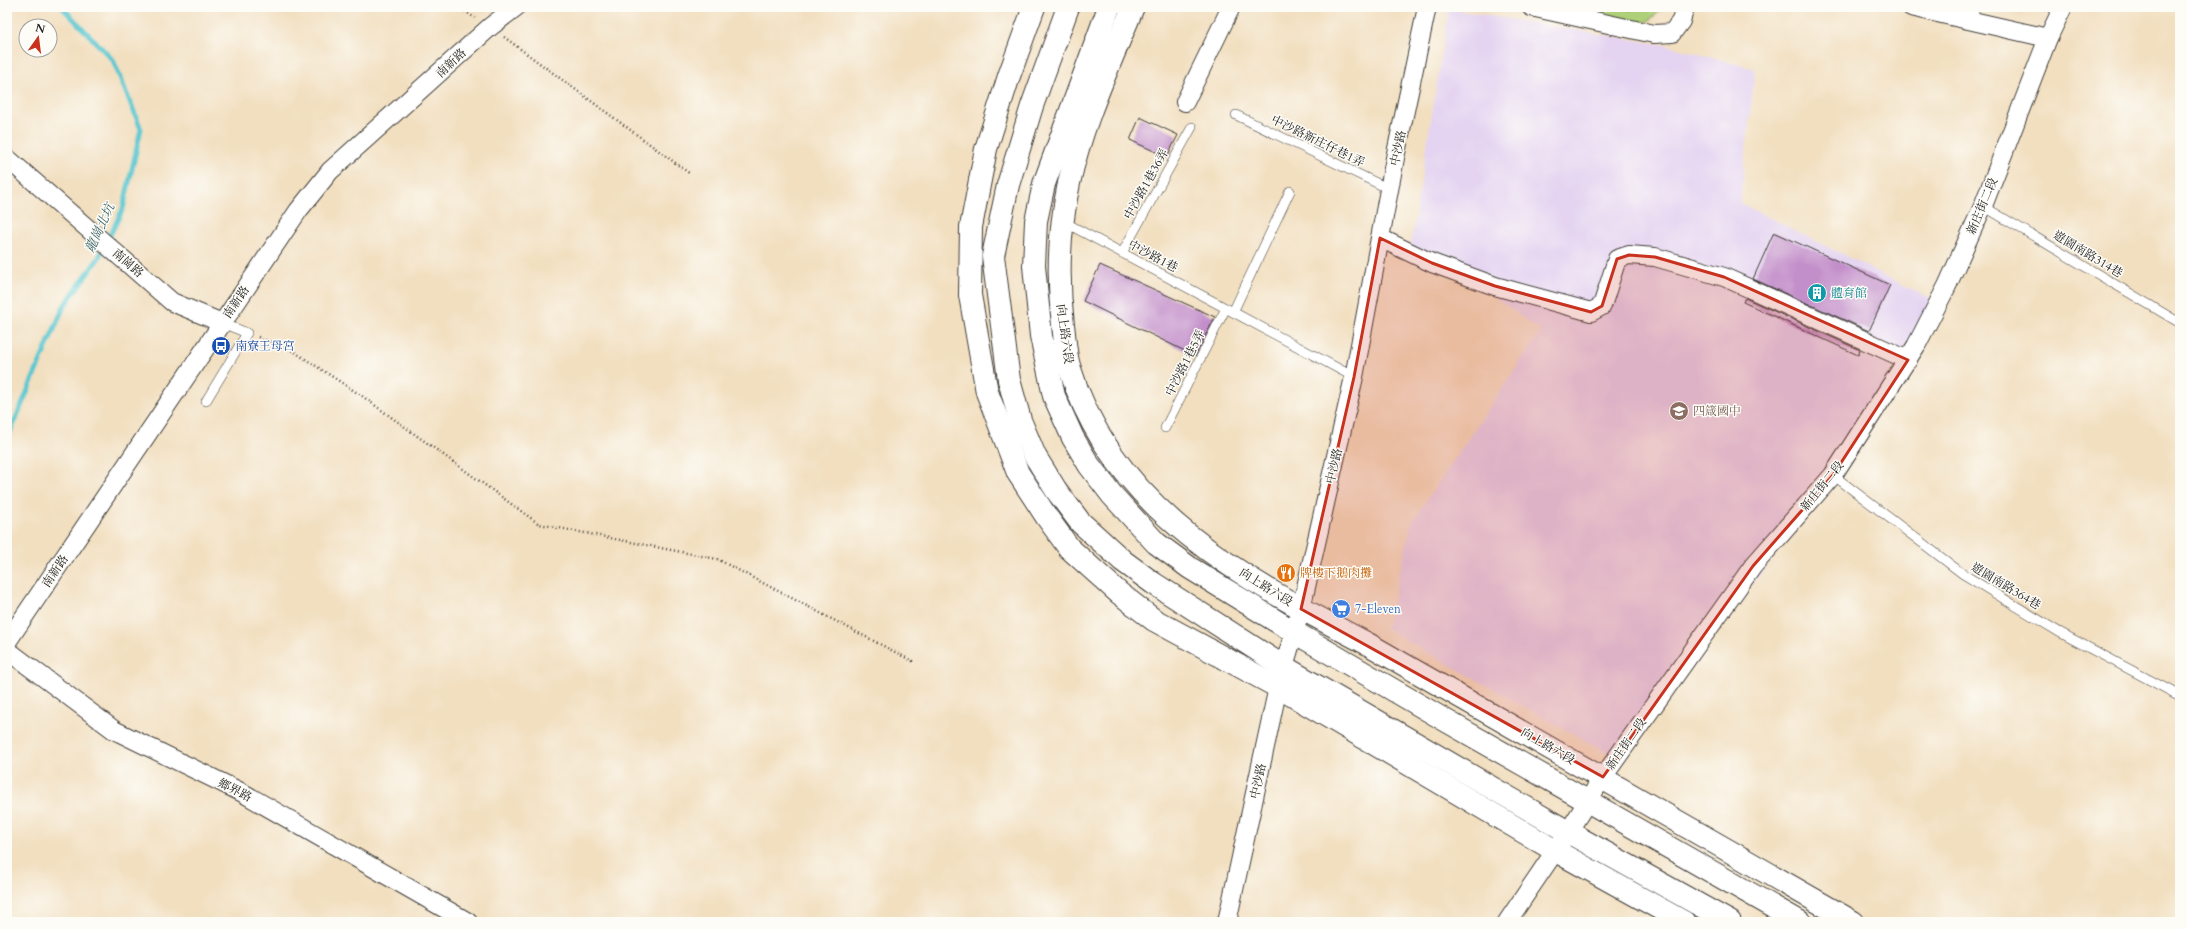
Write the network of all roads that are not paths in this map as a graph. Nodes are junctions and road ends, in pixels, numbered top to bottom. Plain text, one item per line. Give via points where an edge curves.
1 (516, 7) edge
2 (1034, 7) edge
3 (1068, 7) edge
4 (1109, 7) edge
5 (1133, 7) edge
6 (1231, 7) edge
7 (1427, 7) edge
8 (1531, 7) edge
9 (1685, 7) edge
10 (1910, 7) edge
11 (2063, 7) edge
12 (1974, 14) edge
13 (2048, 38) junction
14 (1185, 102) dead end
15 (1236, 115) dead end
16 (1192, 127) dead end
17 (7, 158) edge
18 (1389, 189) junction
19 (1290, 190) dead end
20 (1983, 206) junction
21 (1062, 222) junction
22 (1380, 238) junction
23 (1122, 253) junction
24 (1229, 310) junction
25 (222, 323) junction
26 (2180, 323) edge
27 (1908, 360) junction
28 (1354, 377) junction
29 (206, 401) dead end
30 (1165, 428) dead end
31 (1834, 475) junction
32 (1301, 609) junction
33 (1294, 632) junction
34 (7, 642) edge
35 (7, 650) edge
36 (1281, 677) junction
37 (2180, 696) edge
38 (1603, 777) junction
39 (1588, 801) junction
40 (1568, 832) junction
41 (1554, 850) junction
42 (468, 922) edge
43 (1227, 922) edge
44 (1507, 922) edge
45 (1684, 922) edge
46 (1730, 922) edge
47 (1800, 922) edge
48 (1853, 922) edge

1 - 25 street, 南新路 via 490,27 330,171 298,211
2 - 36 main road via 986,149 971,227 970,295 987,392 1002,434 1018,473 1069,548 1119,593 1154,620
3 - 36 main road via 1032,106 1008,185 994,256 1009,380 1020,420 1035,456 1080,522 1123,561
4 - 33 main road, 向上路六段 via 1044,184 1036,221 1034,266 1041,336 1054,396 1073,438 1089,465 1112,496 1156,543 1190,568
5 - 21 main road, 向上路六段 via 1084,132 1069,182
6 - 14 street
7 - 18 street, 中沙路
8 - 9 street via 1654,34 1672,33 1681,21
10 - 12 street
11 - 13 street, 新庄街二段
12 - 13 street
13 - 20 street, 新庄街二段
15 - 18 lane, 中沙路新庄仔巷1弄
16 - 23 lane, 中沙路1巷36弄
17 - 25 street, 南崗路 via 172,302
18 - 22 street, 中沙路
19 - 24 lane
20 - 26 lane, 遊園南路314巷
20 - 27 street, 新庄街二段 via 1947,286
21 - 23 lane, 中沙路1巷
21 - 32 main road, 向上路六段 via 1059,280 1069,366 1082,402 1108,451 1128,478 1170,521 1206,548
22 - 27 street via 1432,263 1495,286 1591,312 1602,306 1617,259 1629,255 1655,257 1724,277
22 - 28 street, 中沙路
23 - 24 lane, 中沙路1巷
24 - 28 lane, 中沙路1巷
24 - 30 lane, 中沙路1巷5弄
25 - 29 lane via 247,333
25 - 34 street, 南新路
27 - 31 street, 新庄街二段
28 - 32 street, 中沙路
31 - 37 lane, 遊園南路364巷 via 1963,574 2059,632
31 - 38 street, 新庄街二段 via 1753,566
32 - 33 street, 中沙路
32 - 38 main road, 向上路六段
33 - 36 street, 中沙路
33 - 39 main road, 向上路六段
35 - 42 street, 鄉界路 via 114,730 243,793
36 - 40 main road
36 - 41 main road
36 - 43 street, 中沙路
38 - 39 street, 新庄街二段
38 - 48 main road, 向上路六段
39 - 40 street, 新庄街二段
39 - 47 main road, 向上路六段
40 - 41 street, 新庄街二段
40 - 46 main road
41 - 44 street, 新庄街二段
41 - 45 main road

